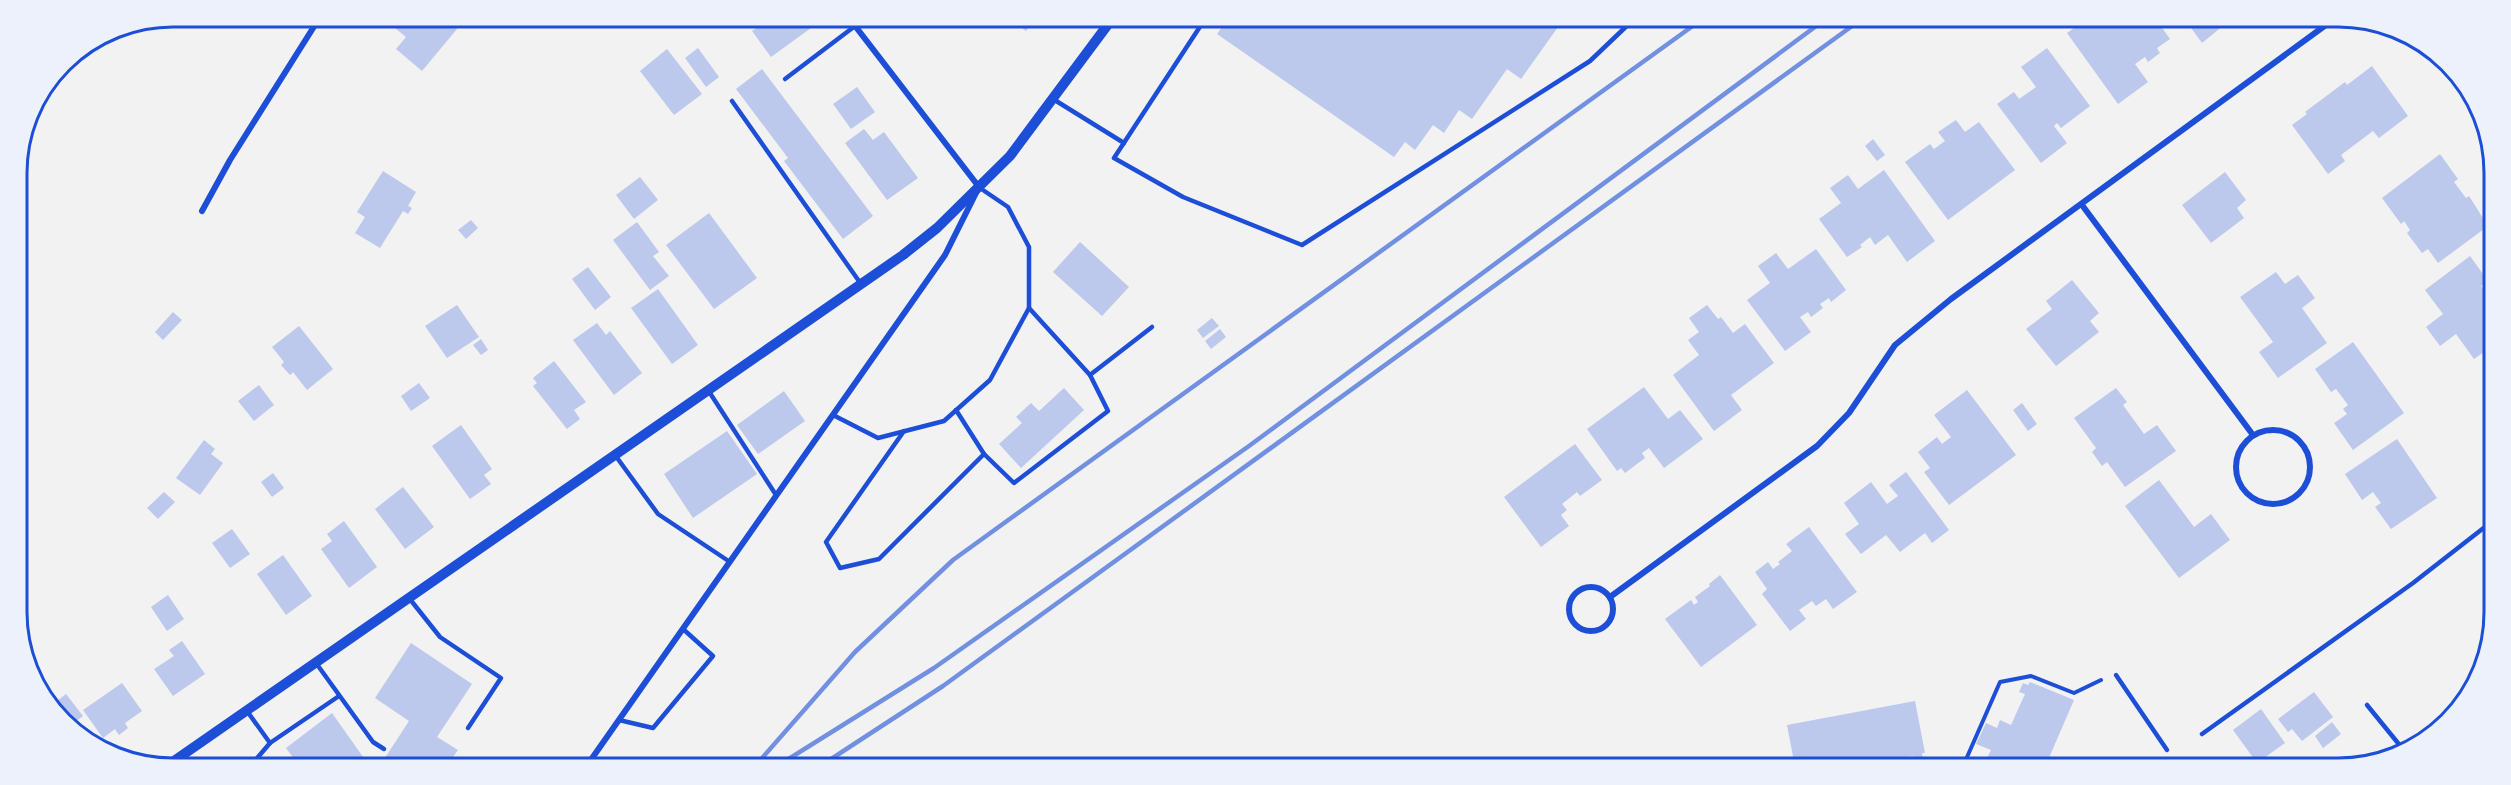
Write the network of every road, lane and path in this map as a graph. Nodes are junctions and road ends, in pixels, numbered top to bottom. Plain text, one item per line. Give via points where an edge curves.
1 (314, 27) edge
2 (854, 27) edge
3 (856, 27) edge
4 (1106, 27) edge
5 (1200, 27) edge
6 (1626, 27) edge
7 (2323, 27) edge
8 (785, 79) dead end
9 (1053, 99) junction
10 (732, 101) dead end
11 (1124, 143) junction
12 (979, 188) junction
13 (2082, 205) junction
14 (202, 211) dead end
15 (861, 284) junction
16 (1029, 308) junction
17 (1152, 327) dead end
18 (1090, 375) junction
19 (708, 390) junction
20 (956, 410) junction
21 (833, 415) junction
22 (904, 431) junction
23 (2253, 435) junction
24 (984, 454) junction
25 (615, 455) junction
26 (776, 495) junction
27 (2484, 528) edge
28 (730, 562) junction
29 (1610, 597) junction
30 (409, 598) junction
31 (682, 629) junction
32 (315, 663) junction
33 (2116, 675) joint
34 (339, 696) junction
35 (2367, 705) dead end
36 (247, 711) junction
37 (619, 720) junction
38 (468, 728) dead end
39 (2202, 734) dead end
40 (270, 743) junction
41 (2399, 744) edge
42 (384, 749) dead end
43 (2167, 750) dead end
44 (178, 758) edge
45 (257, 758) edge
46 (592, 758) edge
47 (1964, 758) edge

1 - 14 street
2 - 8 lane
3 - 12 street
4 - 9 street
5 - 11 lane
6 - 11 lane via 1590,61 1302,245 1183,196 1114,158
7 - 13 street
9 - 11 lane
9 - 12 street via 1010,156
10 - 15 lane
12 - 15 street via 937,228
12 - 16 lane via 1008,207 1029,247
12 - 21 street via 945,255
13 - 23 street
13 - 29 street via 1894,345 1849,412 1817,446
15 - 19 street
16 - 18 lane
16 - 20 lane via 990,380
17 - 18 lane
18 - 24 lane via 1108,411 1014,483
19 - 25 street
19 - 26 lane
20 - 22 lane via 944,421
20 - 24 lane
21 - 22 lane via 878,438
21 - 26 street
22 - 24 lane via 826,542 840,568 879,559
23 - 23 street via 2242,445 2236,459 2241,487 2251,498 2265,504 2280,504 2293,498 2310,475 2305,446 2282,430 2267,429
25 - 28 lane via 658,514
25 - 30 street
26 - 28 street
27 - 39 lane via 2413,584
28 - 31 street
29 - 29 street via 1595,587 1578,590 1569,605 1572,621 1586,631 1603,628 1613,613
30 - 32 street
30 - 38 lane via 440,637 501,678
31 - 37 street
31 - 37 lane via 713,656 653,729
32 - 34 lane
32 - 36 street
33 - 43 lane
33 - 47 path via 2074,693 2031,676 2000,682
34 - 40 lane
34 - 42 lane via 373,742
35 - 41 lane
36 - 40 lane
36 - 44 street
37 - 46 street
40 - 45 lane

